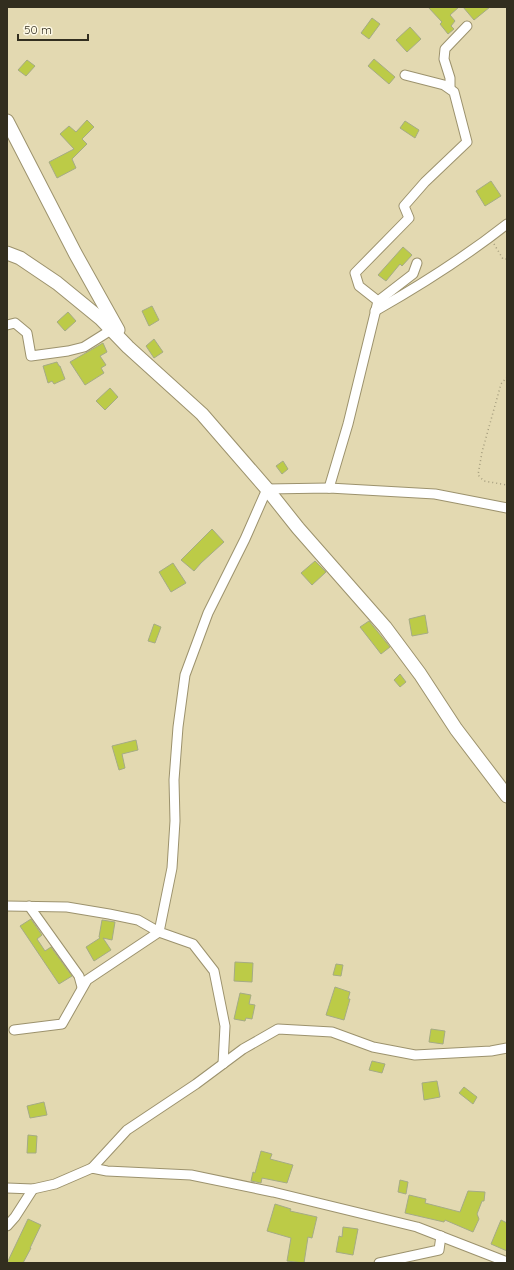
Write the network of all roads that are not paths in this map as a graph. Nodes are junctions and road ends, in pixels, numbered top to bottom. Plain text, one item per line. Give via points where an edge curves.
1 (467, 26) dead end
2 (405, 75) dead end
3 (450, 88) junction
4 (7, 121) edge
5 (507, 224) edge
6 (7, 253) edge
7 (417, 263) dead end
8 (378, 301) junction
9 (375, 311) junction
10 (7, 325) edge
11 (111, 330) junction
12 (128, 347) junction
13 (328, 488) junction
14 (267, 489) junction
15 (507, 508) edge
16 (507, 796) edge
17 (7, 906) edge
18 (28, 906) junction
19 (159, 932) junction
20 (82, 988) junction
21 (14, 1030) dead end
22 (507, 1048) edge
23 (222, 1064) junction
24 (92, 1168) junction
25 (7, 1188) edge
26 (34, 1189) junction
27 (8, 1225) edge
28 (441, 1236) junction
29 (507, 1262) edge
30 (379, 1263) edge

1 - 3 street via 445,49 444,59 450,78
2 - 3 street
3 - 8 street via 454,92 466,142 404,206 409,218 354,274 359,286
4 - 12 street via 75,253
5 - 9 street via 441,272
6 - 11 street via 20,258 57,283
7 - 8 street via 414,274
8 - 9 street
9 - 13 street via 348,424
10 - 11 street via 15,323 27,333 31,356 68,352
11 - 12 street
12 - 14 street via 202,414
13 - 14 street
13 - 15 street via 435,494
14 - 16 street via 385,627 456,729
14 - 19 street via 208,613 185,675 174,780 172,868
17 - 18 street
18 - 19 street via 67,907 109,914 138,920
18 - 20 street via 79,976
19 - 20 street via 87,980
19 - 23 street via 193,944 214,971 225,1026
20 - 21 street via 62,1024
22 - 23 street via 415,1055 374,1047 332,1032 278,1029
23 - 24 street via 127,1130
24 - 26 street via 55,1184
24 - 28 street via 107,1171 191,1174 409,1225
25 - 26 street
26 - 27 street
28 - 29 street
28 - 30 street via 439,1250

